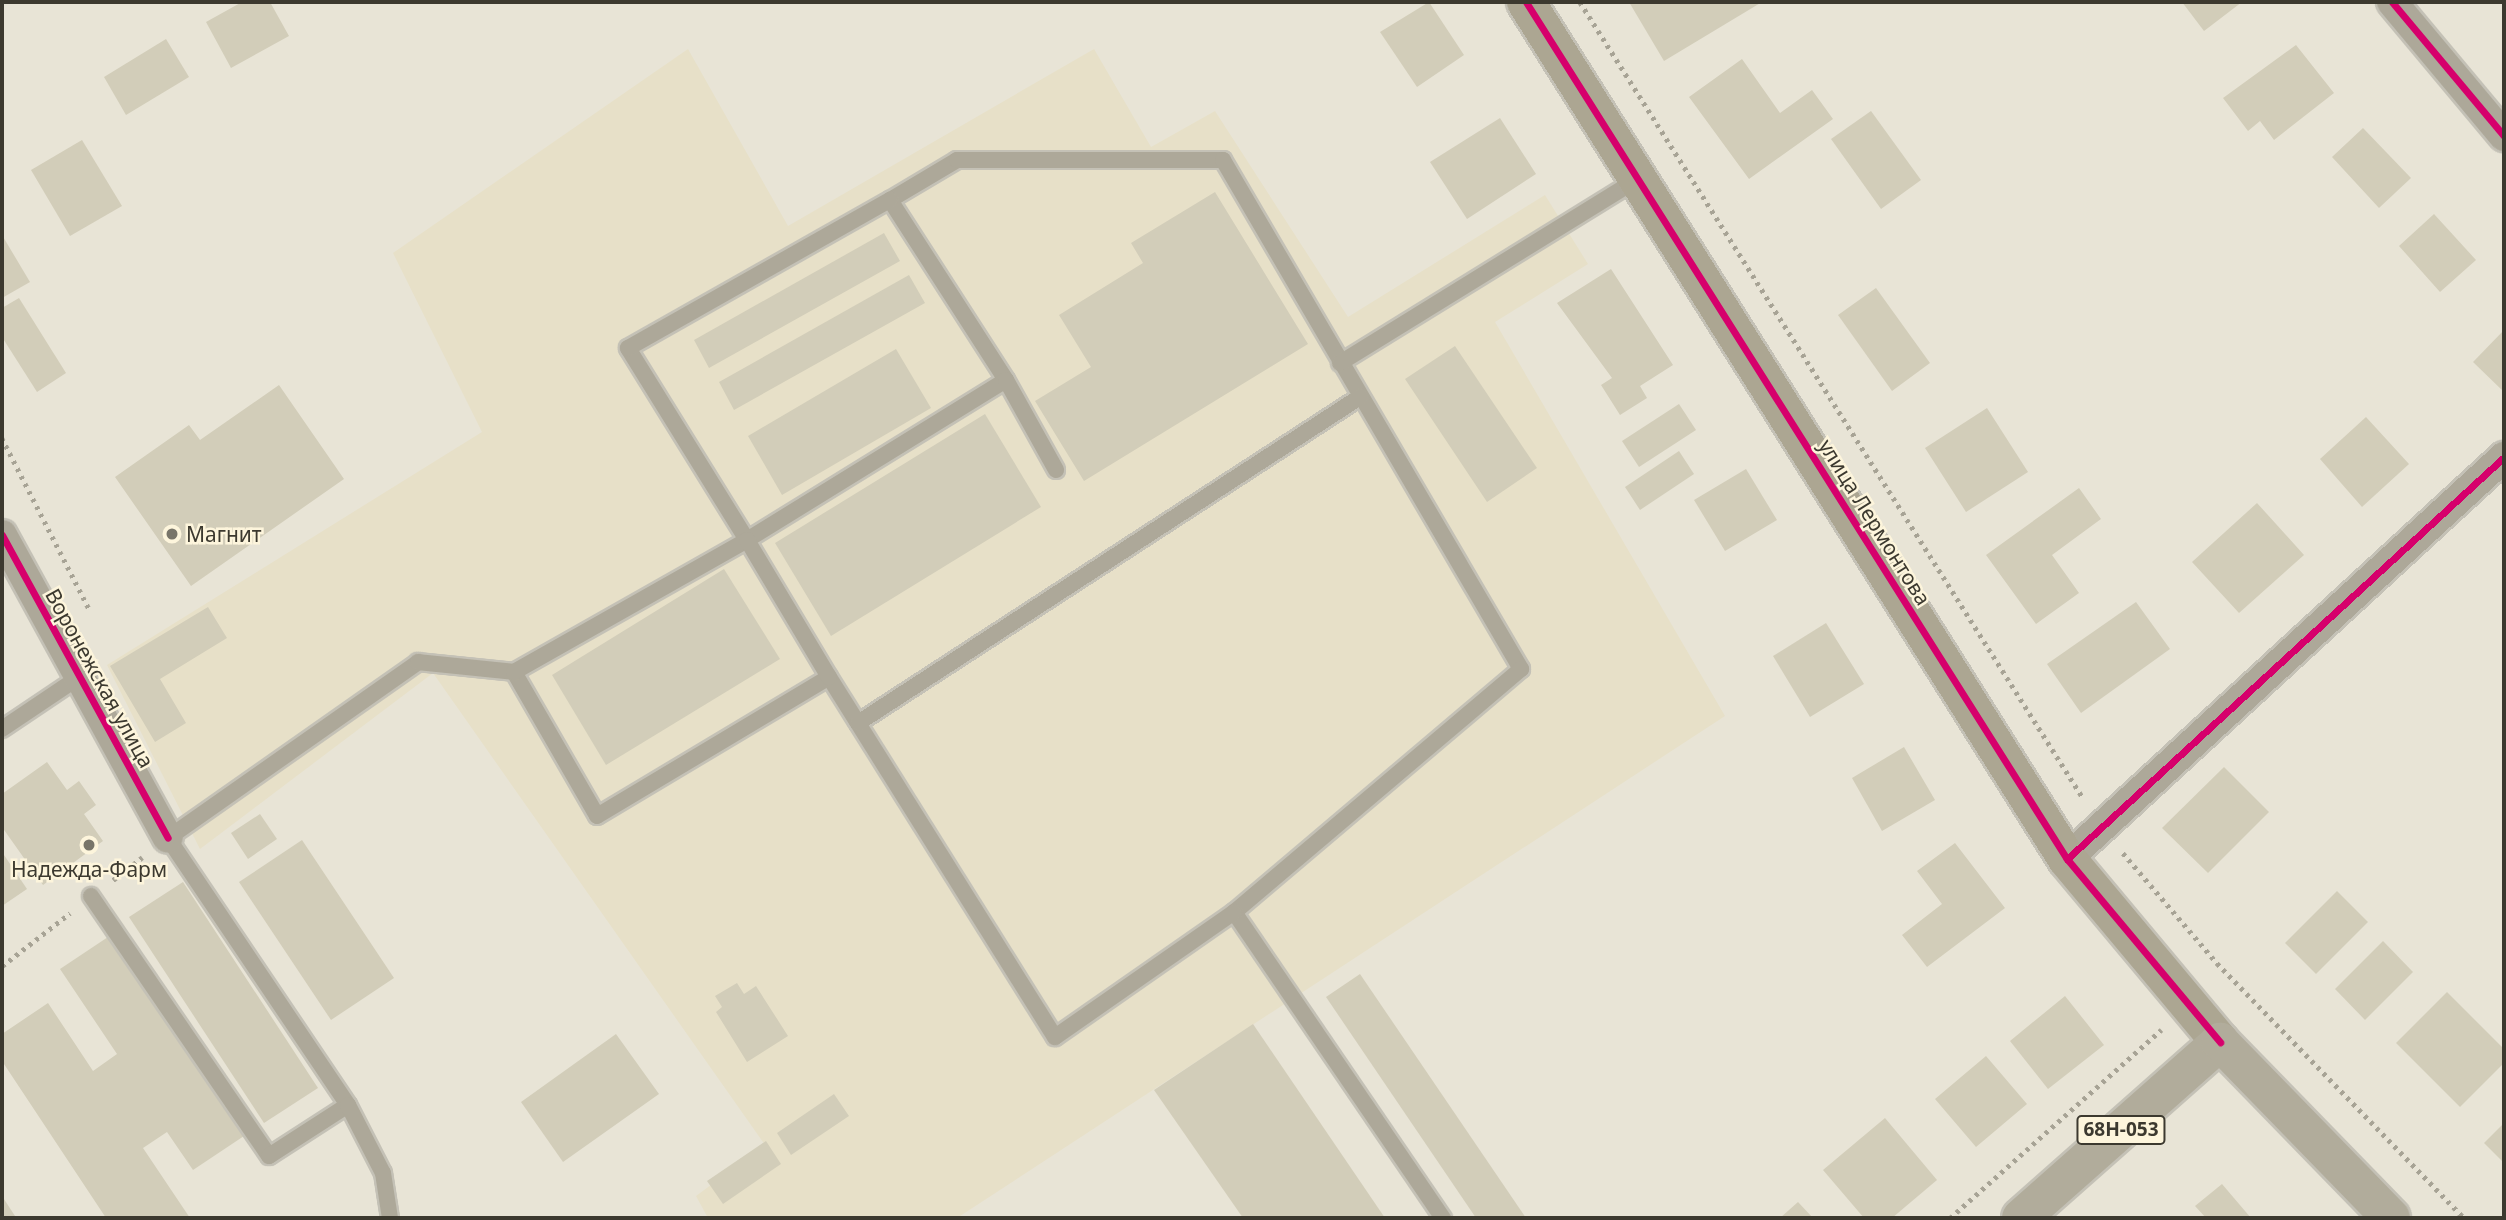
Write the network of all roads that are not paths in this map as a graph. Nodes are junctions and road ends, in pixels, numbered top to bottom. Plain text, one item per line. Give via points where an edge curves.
1 (1526, 2) edge
2 (2392, 2) edge
3 (2504, 135) edge
4 (1638, 179) junction
5 (890, 200) junction
6 (1340, 363) junction
7 (1006, 380) junction
8 (1360, 397) junction
9 (2504, 457) edge
10 (1056, 470) dead end
11 (2, 535) edge
12 (747, 540) junction
13 (514, 672) junction
14 (79, 677) junction
15 (830, 677) junction
16 (858, 723) junction
17 (2, 729) edge
18 (168, 838) junction
19 (2067, 859) junction
20 (91, 896) dead end
21 (1234, 912) junction
22 (2220, 1042) junction
23 (348, 1105) junction
24 (390, 1218) edge
25 (1443, 1218) edge
26 (2021, 1218) edge
27 (2391, 1218) edge

1 - 4 street, улица Лермонтова
2 - 3 street
4 - 6 lane
4 - 19 street, улица Лермонтова
5 - 6 lane via 957,160 1223,160
5 - 7 lane
5 - 12 lane via 628,348
6 - 8 lane
7 - 10 lane
7 - 12 lane
8 - 16 lane
8 - 21 lane via 1521,669
9 - 19 street
11 - 14 street, Воронежская улица
12 - 13 lane
12 - 15 lane
13 - 15 lane via 597,816
13 - 18 lane via 418,662
14 - 17 lane
14 - 18 street, Воронежская улица
15 - 16 lane
16 - 21 lane via 1055,1037
18 - 23 lane
19 - 22 street, улица Лермонтова
20 - 23 lane via 270,1156
21 - 25 lane
22 - 26 main road, 68Н-053
22 - 27 main road, улица Лермонтова
23 - 24 lane via 383,1173

